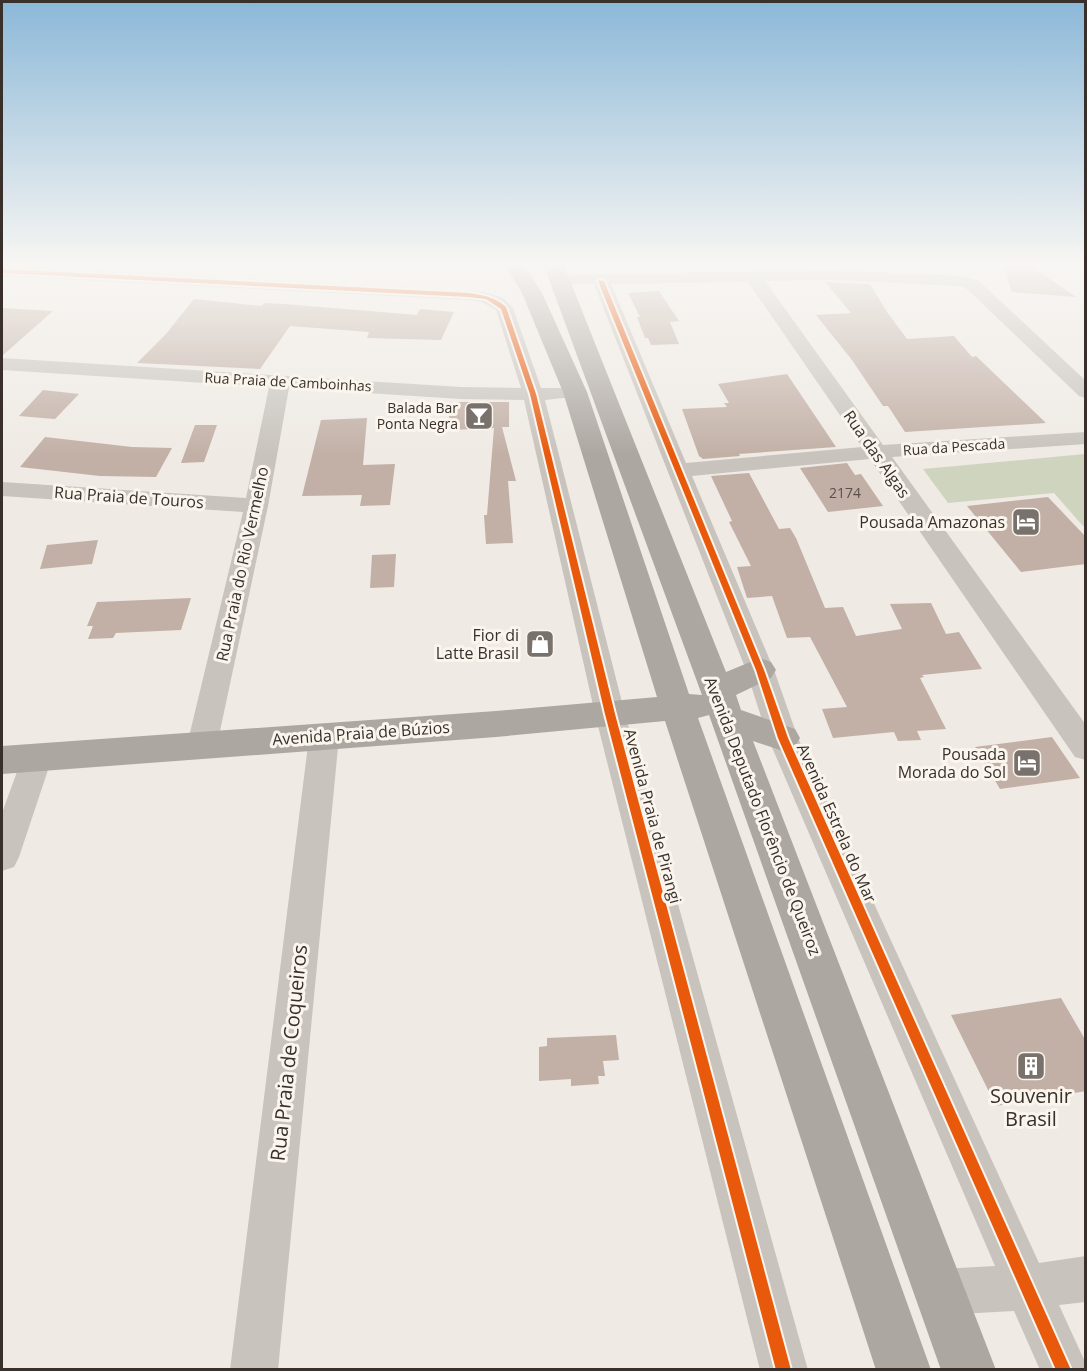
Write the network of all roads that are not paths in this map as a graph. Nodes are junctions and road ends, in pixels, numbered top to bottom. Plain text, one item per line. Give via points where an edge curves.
1 (510, 327) edge
2 (547, 327) edge
3 (578, 327) edge
4 (620, 327) edge
5 (789, 327) edge
6 (1016, 327) edge
7 (2, 364) edge
8 (280, 382) junction
9 (575, 392) junction
10 (1086, 392) edge
11 (533, 394) junction
12 (1086, 438) edge
13 (876, 452) junction
14 (679, 470) junction
15 (7, 489) edge
16 (255, 506) junction
17 (2, 513) edge
18 (760, 670) junction
19 (722, 704) junction
20 (677, 708) junction
21 (610, 714) junction
22 (324, 736) junction
23 (783, 738) junction
24 (202, 745) junction
25 (1086, 748) edge
26 (37, 758) junction
27 (2, 760) edge
28 (2, 857) edge
29 (1086, 1279) edge
30 (1029, 1287) junction
31 (941, 1292) junction
32 (254, 1370) edge
33 (784, 1370) edge
34 (904, 1370) edge
35 (969, 1370) edge
36 (1064, 1370) edge

1 - 11 street, Avenida Praia de Pirangi
2 - 9 main road
3 - 19 main road, Avenida Deputado Florêncio de Queiroz
4 - 14 street, Avenida Estrela do Mar
5 - 13 street, Rua das Algas
6 - 10 street
7 - 8 street, Rua Praia de Camboinhas
8 - 11 street, Rua Praia de Camboinhas
8 - 16 street, Rua Praia do Rio Vermelho
9 - 11 street, Rua Praia de Camboinhas
9 - 20 main road
11 - 21 street, Avenida Praia de Pirangi
12 - 13 street, Rua da Pescada
13 - 14 street, Rua da Pescada
13 - 25 street, Rua das Algas
14 - 18 street, Avenida Estrela do Mar
15 - 16 street, Rua Praia de Touros
15 - 17 street
16 - 24 street, Rua Praia do Rio Vermelho
18 - 19 main road
18 - 23 street, Avenida Estrela do Mar
19 - 20 main road, Avenida Praia de Búzios
19 - 23 main road
19 - 31 main road, Avenida Deputado Florêncio de Queiroz
20 - 21 main road, Avenida Praia de Búzios
20 - 34 main road
21 - 22 main road, Avenida Praia de Búzios
21 - 33 street, Avenida Praia de Pirangi
22 - 24 main road, Avenida Praia de Búzios
22 - 32 street, Rua Praia de Coqueiros
23 - 30 street, Avenida Estrela do Mar
24 - 26 main road, Avenida Praia de Búzios
26 - 27 main road, Avenida Praia de Búzios
26 - 28 street
29 - 30 street
30 - 31 street
30 - 36 street, Avenida Estrela do Mar
31 - 35 main road, Avenida Deputado Florêncio de Queiroz

